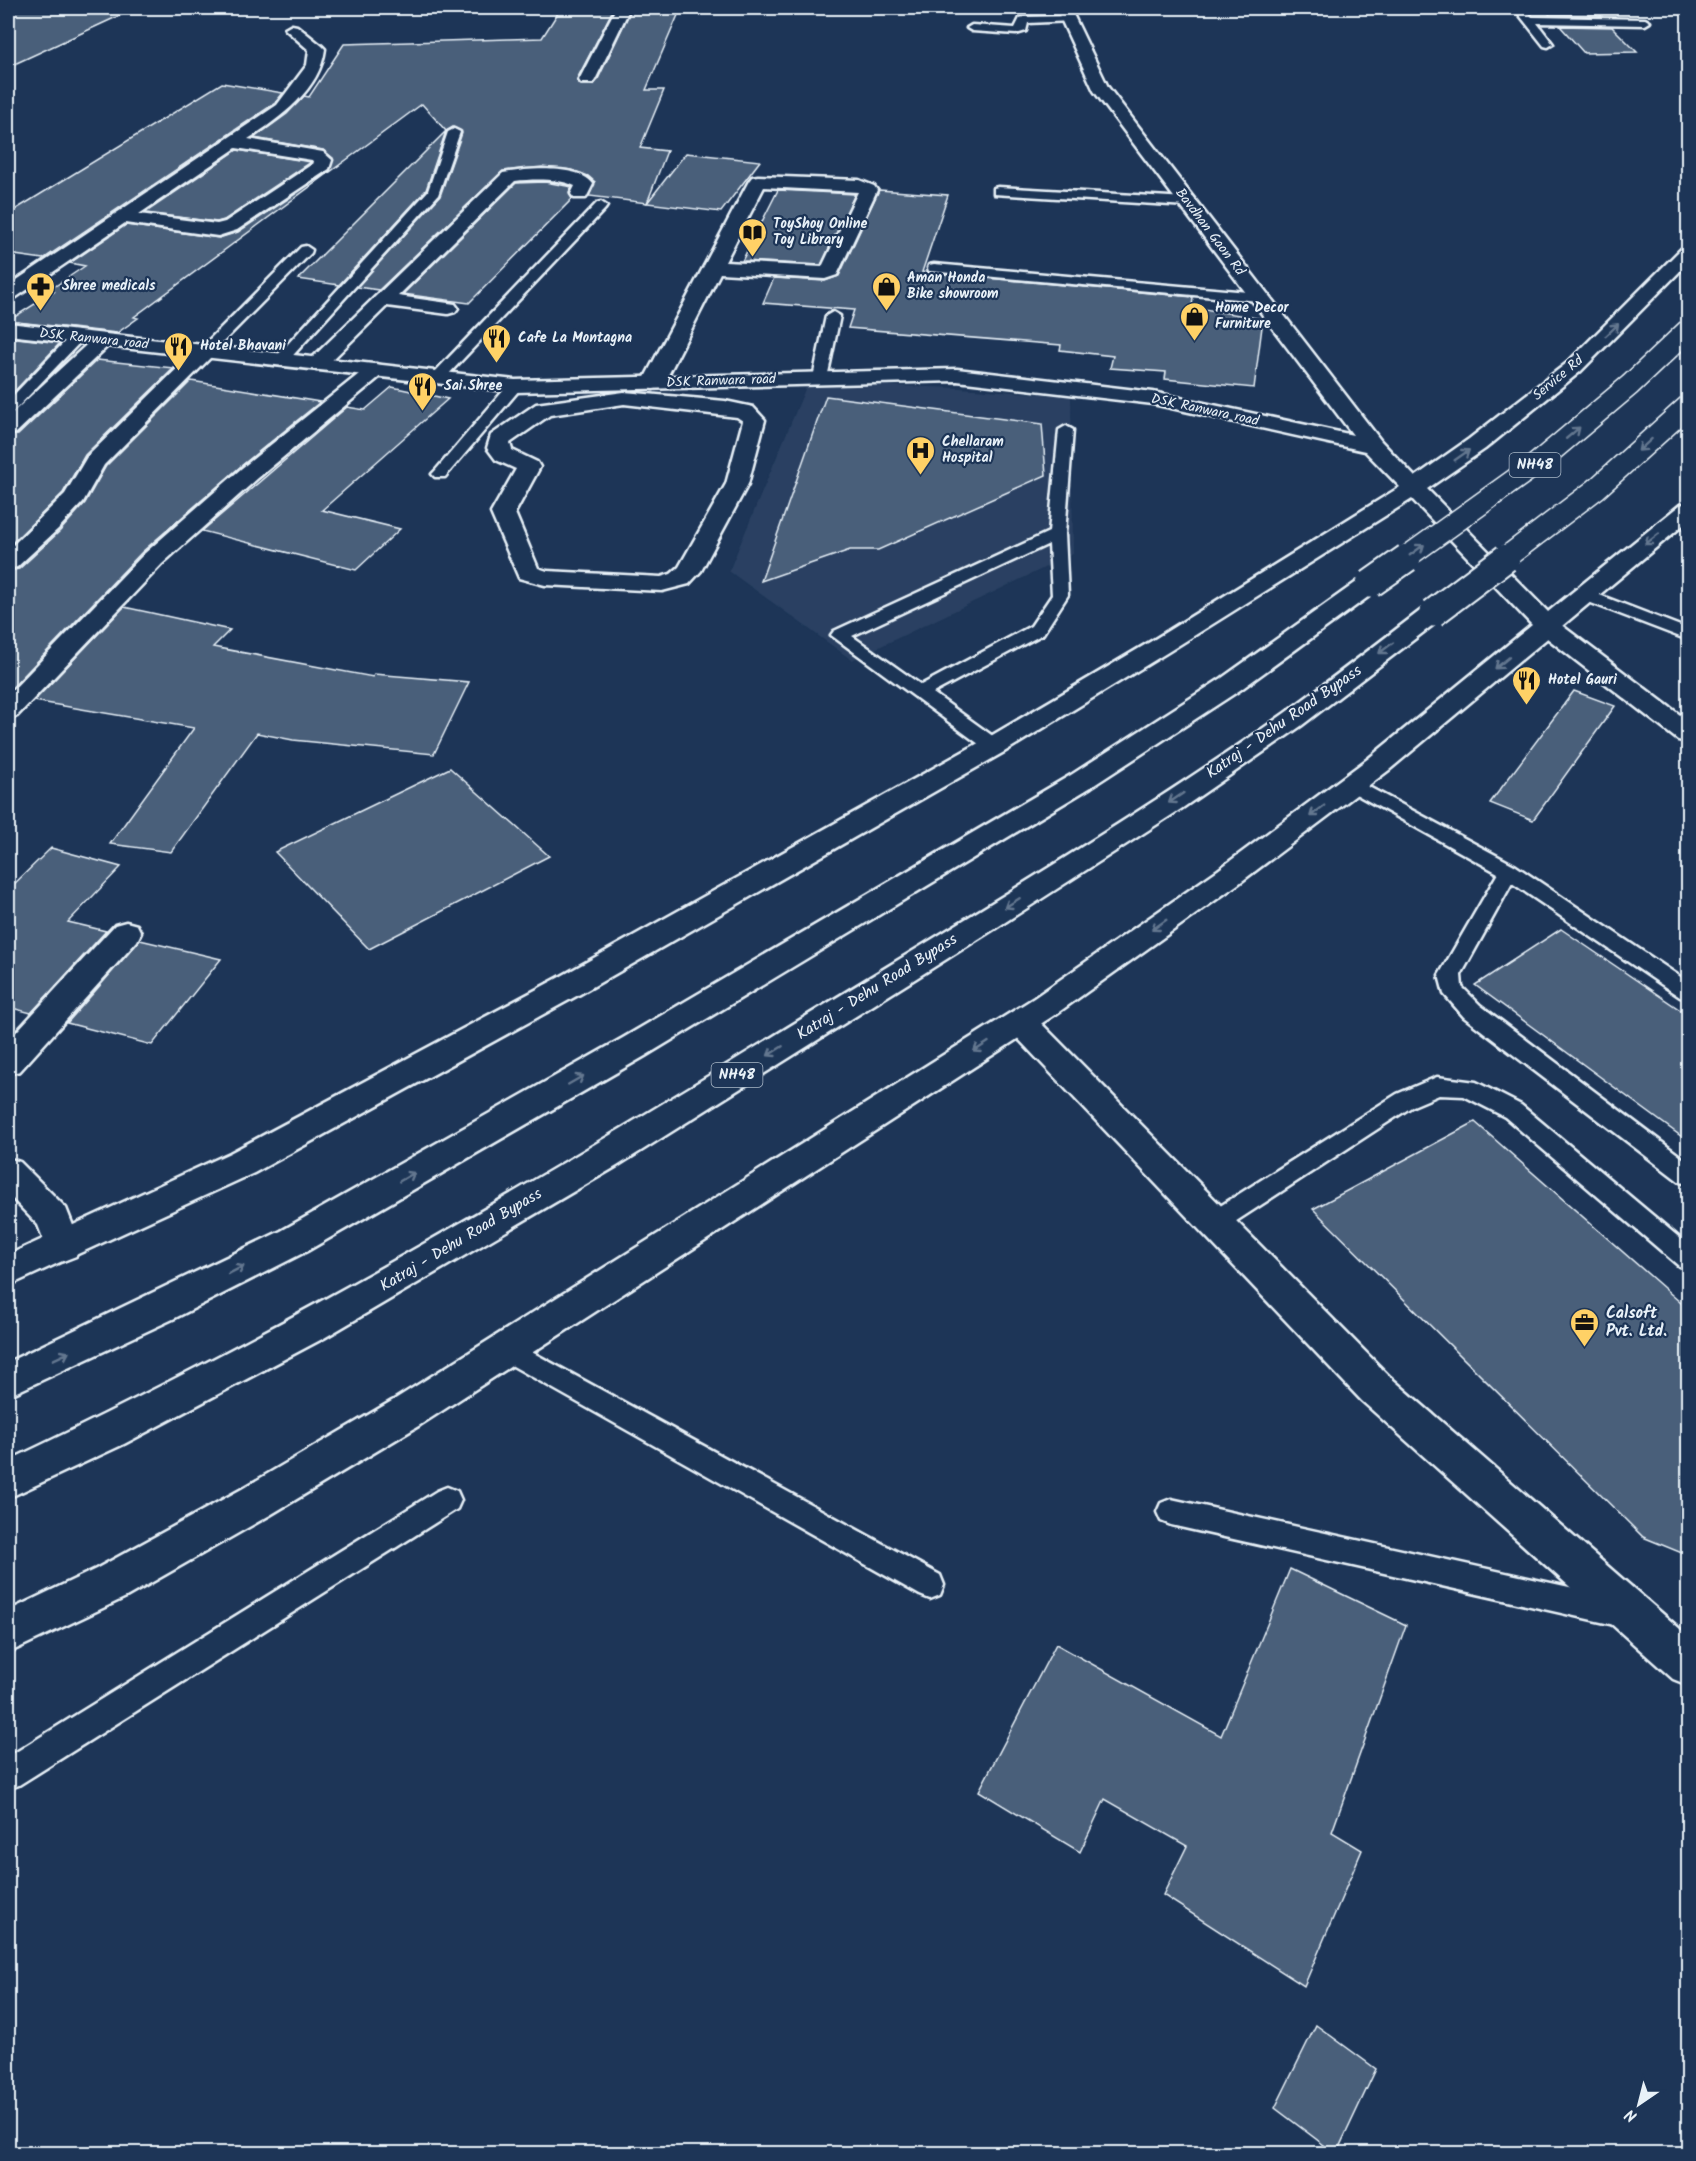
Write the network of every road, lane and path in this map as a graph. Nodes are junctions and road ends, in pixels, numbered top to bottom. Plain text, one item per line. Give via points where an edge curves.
1 (623, 8) edge
2 (1029, 8) edge
3 (1519, 8) edge
4 (1066, 13) edge
5 (1024, 20) junction
6 (1529, 20) junction
7 (1645, 22) dead end
8 (972, 28) dead end
9 (292, 29) dead end
10 (1548, 44) dead end
11 (585, 82) dead end
12 (454, 132) dead end
13 (232, 142) junction
14 (998, 191) dead end
15 (580, 194) dead end
16 (1187, 202) junction
17 (601, 206) dead end
18 (121, 217) junction
19 (306, 250) dead end
20 (1689, 253) edge
21 (712, 267) junction
22 (934, 268) dead end
23 (8, 294) edge
24 (1259, 297) junction
25 (382, 300) junction
26 (448, 308) dead end
27 (833, 316) dead end
28 (8, 329) edge
29 (1689, 330) edge
30 (77, 337) junction
31 (102, 340) junction
32 (206, 351) junction
33 (281, 360) junction
34 (317, 364) junction
35 (376, 370) junction
36 (438, 377) junction
37 (820, 378) junction
38 (653, 383) junction
39 (515, 386) junction
40 (591, 394) junction
41 (1689, 406) edge
42 (8, 409) edge
43 (8, 428) edge
44 (1066, 430) dead end
45 (1373, 446) junction
46 (440, 474) dead end
47 (1414, 488) junction
48 (1689, 510) edge
49 (1057, 534) junction
50 (8, 562) edge
51 (1584, 594) junction
52 (1547, 626) junction
53 (1689, 635) edge
54 (920, 693) junction
55 (10, 704) edge
56 (1689, 734) edge
57 (994, 746) junction
58 (1352, 784) junction
59 (1509, 871) junction
60 (126, 933) dead end
61 (1689, 992) edge
62 (1021, 1022) junction
63 (8, 1062) edge
64 (8, 1172) edge
65 (1689, 1175) edge
66 (1215, 1222) junction
67 (63, 1246) junction
68 (1689, 1259) edge
69 (8, 1271) edge
70 (506, 1349) junction
71 (8, 1380) edge
72 (8, 1480) edge
73 (447, 1500) dead end
74 (1170, 1512) dead end
75 (930, 1586) dead end
76 (1632, 1614) junction
77 (8, 1633) edge
78 (1689, 1664) edge
79 (8, 1774) edge

1 - 11 main road
2 - 5 lane
3 - 6 lane
4 - 5 lane
4 - 16 main road, Bavdhan Gaon Rd via 1100,88
5 - 8 lane via 1022,28 1016,31
6 - 7 lane
6 - 10 lane
9 - 13 main road via 317,49 315,65 282,108
12 - 33 lane via 434,192
13 - 18 main road
13 - 18 main road via 317,156 323,165 231,226 218,230
14 - 16 lane
15 - 25 main road via 584,184 576,179 524,174 508,177
16 - 24 main road, Bavdhan Gaon Rd
17 - 36 lane
18 - 23 main road
19 - 32 lane
47 -> 20 main road, Service Rd via 1574,367
21 - 21 main road via 758,181 859,185 868,190 830,271
21 - 38 main road
22 - 24 lane
24 - 45 main road, Bavdhan Gaon Rd
25 - 26 main road
25 - 34 main road
27 - 37 lane
28 - 30 main road, DSK Ranwara road
71 -> 29 main road, NH48, bridge via 294,1241 634,1047 1081,781 1231,684 1534,465
30 - 31 main road, DSK Ranwara road
30 - 42 lane
31 - 32 main road, DSK Ranwara road
31 - 43 main road
32 - 33 main road, DSK Ranwara road
32 - 50 main road via 94,462 75,497
33 - 34 main road, DSK Ranwara road
34 - 35 main road, DSK Ranwara road
35 - 36 main road, DSK Ranwara road
35 - 55 main road via 153,559
36 - 39 main road, DSK Ranwara road
37 - 38 main road, DSK Ranwara road
37 - 45 main road, DSK Ranwara road via 957,375 1153,398
38 - 40 main road, DSK Ranwara road
39 - 40 main road, DSK Ranwara road
39 - 46 lane
40 - 40 main road via 544,409 499,440 498,448 504,455 529,467 503,513 523,565 528,573 544,578 662,584 680,579 689,571 737,484 754,420 745,412 725,408
41 -> 72 main road, Katraj - Dehu Road Bypass / NH48, bridge via 1596,489 1433,613 1294,718 1152,814 691,1103 341,1312 190,1392
44 - 49 lane
45 - 47 main road
47 - 52 main road
47 - 57 main road, Service Rd
48 -> 51 main road
49 - 54 lane via 1060,595 1037,630
49 - 54 lane via 840,635
51 - 52 main road
51 - 53 lane
52 - 56 main road
52 -> 58 main road
54 - 57 lane
57 - 67 main road, Service Rd via 569,986 243,1163
58 - 59 lane
58 -> 62 main road
59 - 61 lane
59 - 65 lane via 1450,975 1452,989 1472,1011
60 - 63 main road
62 - 66 main road
62 -> 70 main road
64 - 67 main road via 53,1218
66 - 68 lane via 1405,1100 1437,1086 1468,1088 1513,1111
66 - 76 main road via 1376,1389
67 - 69 main road, Service Rd
70 - 75 lane
70 - 77 main road via 256,1502 111,1583
73 - 79 lane
74 - 76 lane
76 - 78 main road

